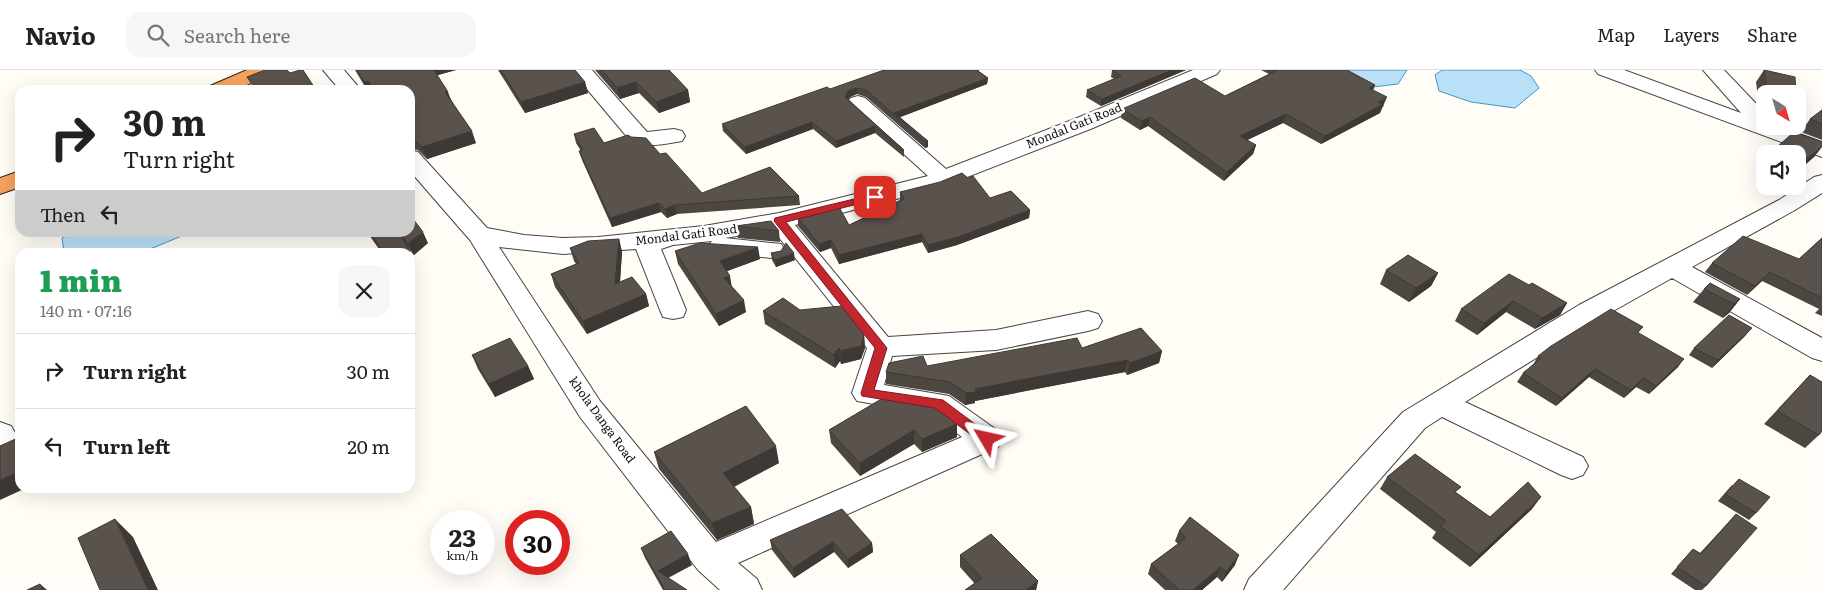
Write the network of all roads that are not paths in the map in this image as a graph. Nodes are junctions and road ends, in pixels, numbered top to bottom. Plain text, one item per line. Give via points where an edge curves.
1 (265, 70) edge
2 (333, 70) edge
3 (582, 70) edge
4 (1210, 70) edge
5 (1605, 70) edge
6 (1713, 70) edge
7 (228, 85) edge
8 (346, 85) edge
9 (858, 102) dead end
10 (1756, 116) edge
11 (1756, 124) edge
12 (1784, 135) edge
13 (674, 136) dead end
14 (1822, 150) edge
15 (415, 163) edge
16 (937, 172) dead end
17 (15, 180) edge
18 (0, 187) edge
19 (1818, 189) edge
20 (779, 221) junction
21 (479, 235) junction
22 (645, 240) junction
23 (1672, 267) junction
24 (672, 310) dead end
25 (1088, 320) dead end
26 (881, 348) junction
27 (1822, 351) edge
28 (1440, 403) junction
29 (0, 434) edge
30 (0, 447) edge
31 (1572, 466) dead end
32 (710, 560) junction
33 (745, 590) edge
34 (1261, 590) edge

1 - 7 highway
2 - 8 street
3 - 13 street via 641,140
4 - 20 street, Mondal Gati Road via 931,183
5 - 11 street
6 - 10 street
9 - 16 street
12 - 14 street
15 - 21 street
17 - 18 highway
19 - 23 street
20 - 22 street, Mondal Gati Road
20 - 22 street via 770,257
20 - 26 street
21 - 22 street, Mondal Gati Road via 563,246
21 - 32 street, khola Danga Road via 590,409
22 - 24 street
23 - 27 street
23 - 28 street via 1555,332
25 - 26 street via 996,340
26 - 32 street via 867,393 938,404 987,439
28 - 31 street
28 - 34 street via 1414,420
29 - 30 street via 6,444
32 - 33 street, khola Danga Road

